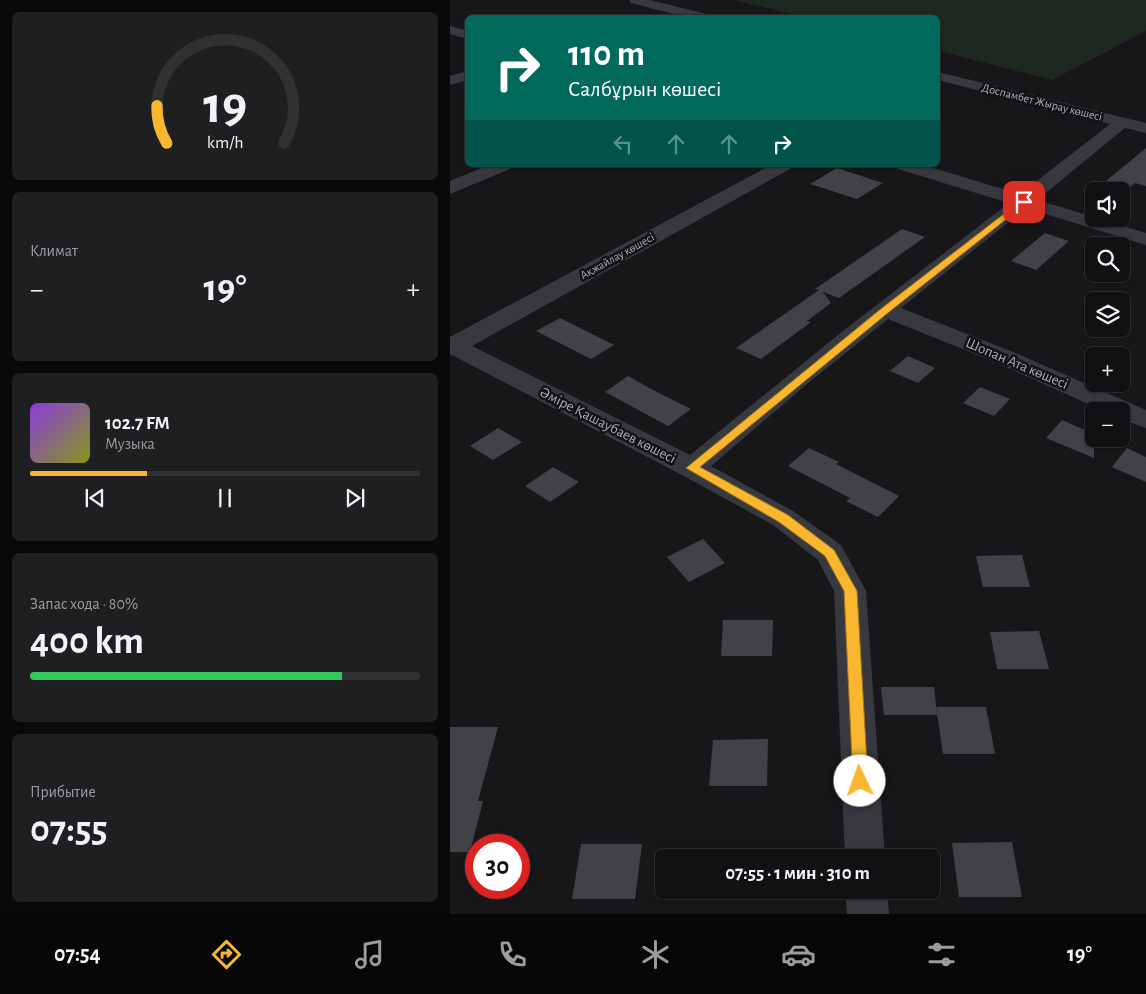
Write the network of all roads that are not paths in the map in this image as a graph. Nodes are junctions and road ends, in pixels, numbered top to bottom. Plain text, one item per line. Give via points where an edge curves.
1 (635, 0) edge
2 (662, 6) junction
3 (638, 15) dead end
4 (695, 15) edge
5 (450, 30) edge
6 (465, 33) edge
7 (465, 75) edge
8 (940, 76) edge
9 (450, 81) edge
10 (1122, 122) junction
11 (1146, 128) edge
12 (499, 167) edge
13 (780, 167) edge
14 (910, 167) edge
15 (450, 188) edge
16 (1024, 202) junction
17 (1146, 239) edge
18 (886, 310) junction
19 (451, 346) edge
20 (1146, 420) edge
21 (692, 468) junction
22 (864, 849) edge
23 (867, 899) edge
24 (868, 914) edge

1 - 2 street
2 - 3 street
2 - 4 street
5 - 6 street
7 - 9 street
8 - 10 street, Доспамбет Жырау көшесі
10 - 11 street, Доспамбет Жырау көшесі
10 - 16 street
12 - 15 street
13 - 19 street, Ақжайлау көшесі
14 - 16 street
16 - 17 street
16 - 18 street
18 - 20 street, Шопан Ата көшесі via 1004,357
18 - 21 street
19 - 21 street, Әміре Қашаубаев көшесі
21 - 22 street, Әміре Қашаубаев көшесі via 783,518 830,553 850,591
23 - 24 street

